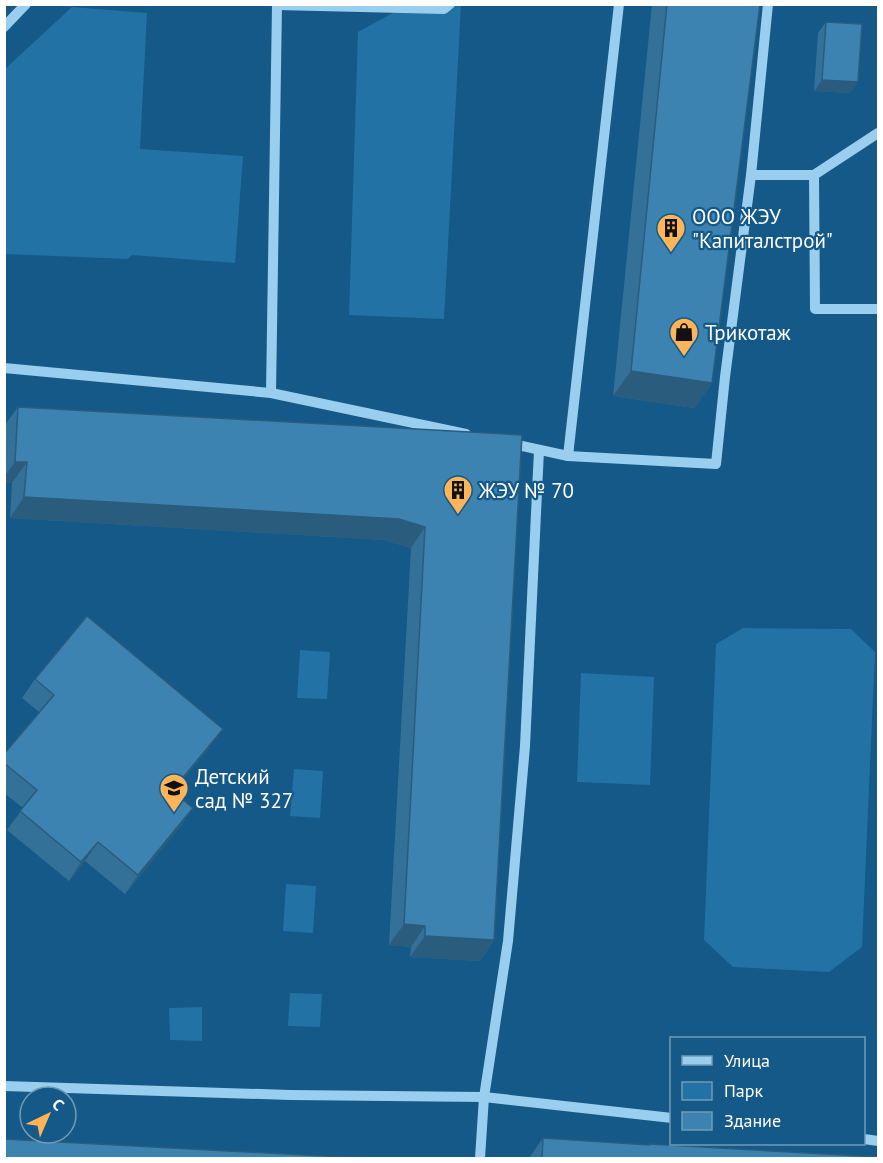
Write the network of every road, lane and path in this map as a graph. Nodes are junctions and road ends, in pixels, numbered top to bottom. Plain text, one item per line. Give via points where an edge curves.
1 (26, 4) edge
2 (450, 4) edge
3 (619, 4) edge
4 (768, 4) edge
5 (277, 5) edge
6 (4, 27) edge
7 (879, 133) edge
8 (751, 175) junction
9 (814, 175) junction
10 (879, 309) edge
11 (4, 368) edge
12 (271, 393) junction
13 (481, 437) edge
14 (493, 440) edge
15 (539, 450) junction
16 (568, 456) junction
17 (4, 1086) edge
18 (484, 1097) junction
19 (670, 1118) edge
20 (480, 1158) edge

1 - 6 lane
2 - 5 lane via 444,9
3 - 16 lane
4 - 8 lane
5 - 12 lane
7 - 9 lane
8 - 9 lane
8 - 16 lane via 716,464
9 - 10 lane via 815,309
11 - 12 lane
12 - 13 lane
14 - 15 lane
15 - 16 lane
15 - 18 lane via 525,746 509,930
17 - 18 lane
18 - 19 lane
18 - 20 lane

